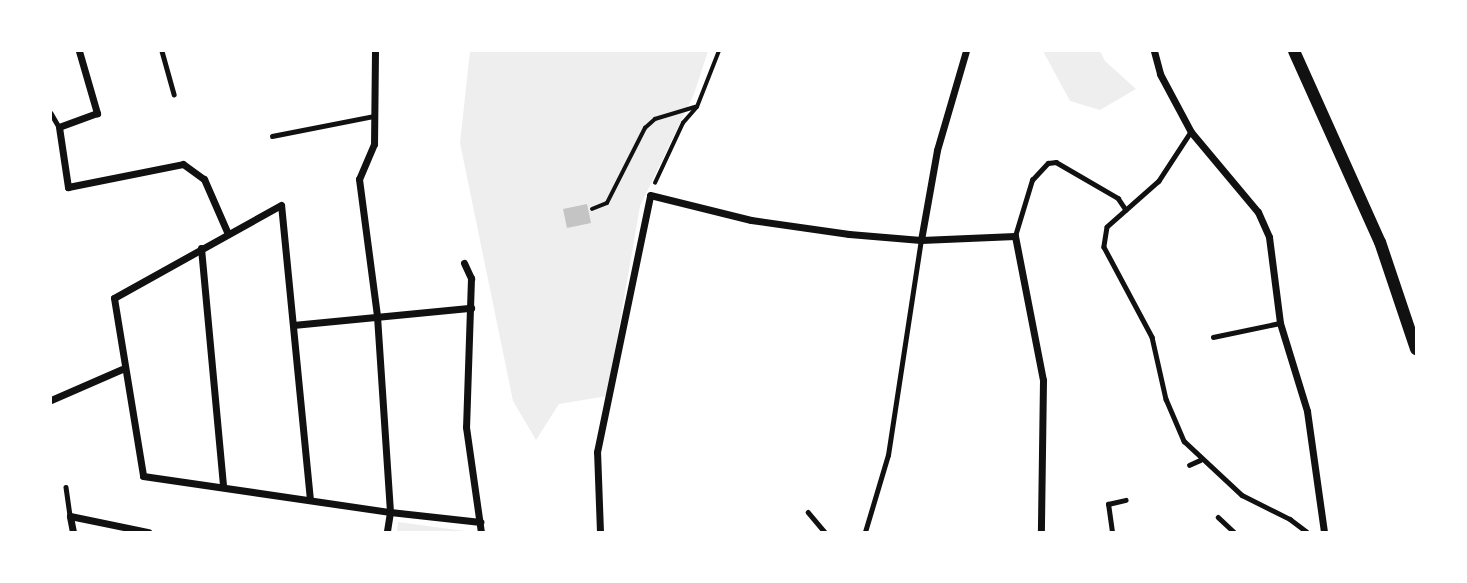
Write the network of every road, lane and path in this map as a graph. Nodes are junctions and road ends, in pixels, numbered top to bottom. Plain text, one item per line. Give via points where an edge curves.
1 (79, 51) edge
2 (162, 51) edge
3 (374, 51) edge
4 (719, 51) edge
5 (966, 51) edge
6 (1154, 51) edge
7 (1294, 51) edge
8 (174, 94) dead end
9 (696, 107) junction
10 (51, 113) edge
11 (375, 116) junction
12 (59, 127) junction
13 (1191, 132) junction
14 (272, 136) dead end
15 (650, 195) junction
16 (592, 209) dead end
17 (1126, 210) junction
18 (228, 234) junction
19 (1015, 236) junction
20 (921, 240) junction
21 (201, 248) junction
22 (464, 263) dead end
23 (471, 308) junction
24 (377, 316) junction
25 (1280, 323) junction
26 (293, 325) junction
27 (1213, 337) dead end
28 (1416, 349) edge
29 (122, 369) junction
30 (51, 400) edge
31 (1200, 460) junction
32 (1189, 465) dead end
33 (66, 486) dead end
34 (223, 486) junction
35 (310, 500) junction
36 (1126, 500) dead end
37 (390, 512) junction
38 (808, 512) dead end
39 (70, 516) junction
40 (1218, 517) dead end
41 (480, 522) junction
42 (73, 532) edge
43 (148, 532) edge
44 (387, 532) edge
45 (481, 532) edge
46 (600, 532) edge
47 (825, 532) edge
48 (865, 532) edge
49 (1041, 532) edge
50 (1112, 532) edge
51 (1234, 532) edge
52 (1307, 532) edge
53 (1324, 532) edge

1 - 12 street via 97,113
2 - 8 lane
3 - 11 street
4 - 9 path
5 - 20 street via 937,150
6 - 13 street via 1160,74
7 - 28 street via 1380,242
9 - 15 path via 684,122
9 - 16 path via 655,119 607,203
10 - 12 lane
11 - 14 lane
11 - 24 street via 374,144 359,179
12 - 18 street via 68,187 183,164 204,179
13 - 17 lane via 1159,181
13 - 25 street via 1258,212 1271,248
15 - 20 street via 751,220
15 - 46 street via 597,452
17 - 19 lane via 1118,198 1056,162 1048,163 1032,180
17 - 31 lane via 1107,227 1104,247 1153,337 1166,398 1184,441
18 - 21 street
18 - 26 street via 281,205
19 - 20 street
19 - 49 street via 1043,380
20 - 48 lane via 888,455
21 - 29 street via 114,298
21 - 34 street
22 - 23 street via 471,278
23 - 24 street
23 - 41 street via 466,427
24 - 26 street
24 - 37 street
25 - 27 lane
25 - 53 street via 1307,411
26 - 35 street
29 - 30 street
29 - 34 street via 143,476
31 - 32 lane
31 - 52 lane via 1219,470 1242,495
33 - 39 lane
34 - 35 street
35 - 37 street
36 - 50 lane via 1108,504
37 - 41 street
37 - 44 street
38 - 47 lane
39 - 42 street
39 - 43 street
40 - 51 lane
41 - 45 street

